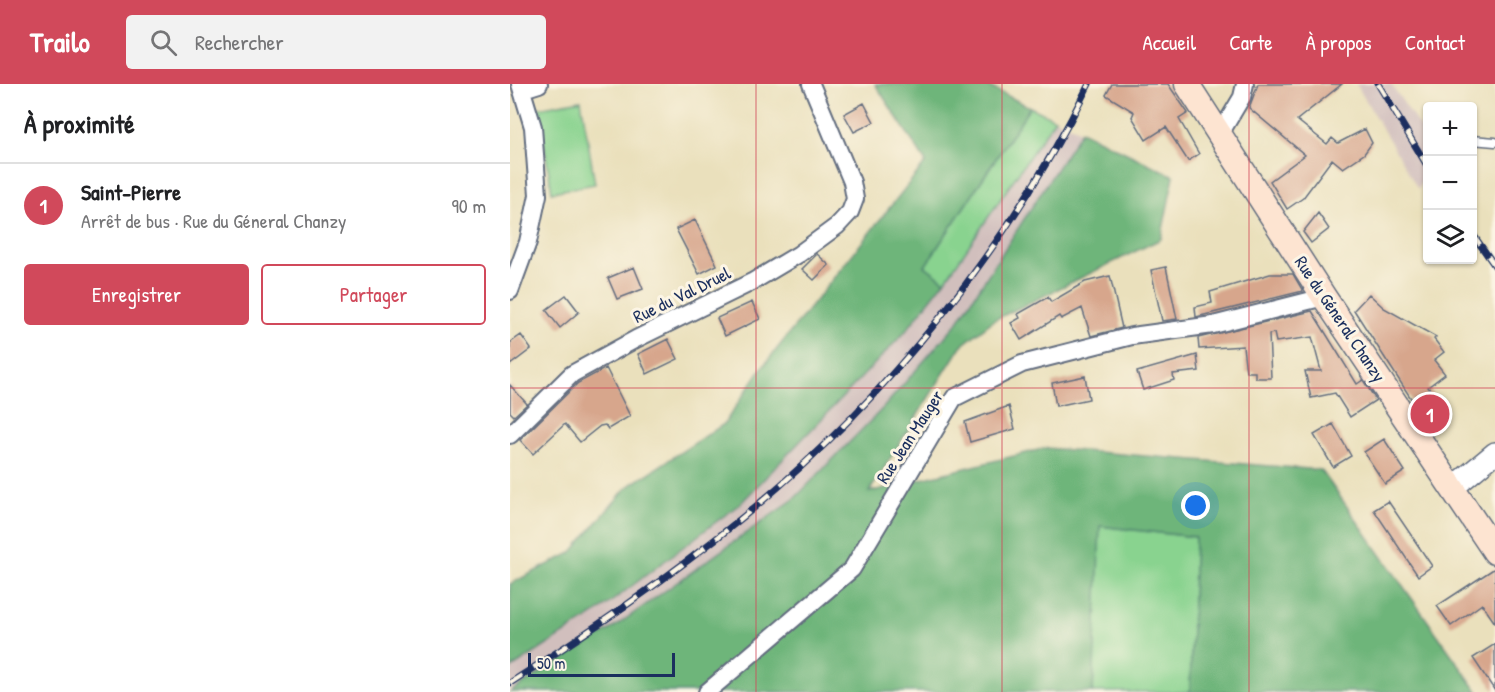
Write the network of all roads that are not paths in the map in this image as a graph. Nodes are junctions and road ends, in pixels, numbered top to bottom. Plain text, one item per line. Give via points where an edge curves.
1 (811, 84) edge
2 (1187, 84) edge
3 (1245, 84) edge
4 (527, 86) edge
5 (1220, 134) junction
6 (1477, 140) edge
7 (1495, 141) edge
8 (510, 291) edge
9 (1324, 297) junction
10 (510, 435) edge
11 (1495, 453) edge
12 (1454, 487) junction
13 (1495, 552) edge
14 (707, 692) edge

1 - 10 street, Rue du Val Druel via 852,182 855,199 850,212 799,254 752,282 572,374
2 - 5 main road, Rue du Géneral Chanzy
3 - 5 street via 1242,97
4 - 8 street via 538,195 528,242
5 - 9 main road, Rue du Géneral Chanzy
6 - 7 lane
9 - 12 main road, Rue du Géneral Chanzy
9 - 14 street, Rue Jean Mauger via 1213,325 1132,336 1022,364 954,398 852,569
11 - 12 street
12 - 13 main road, Rue du Géneral Chanzy

